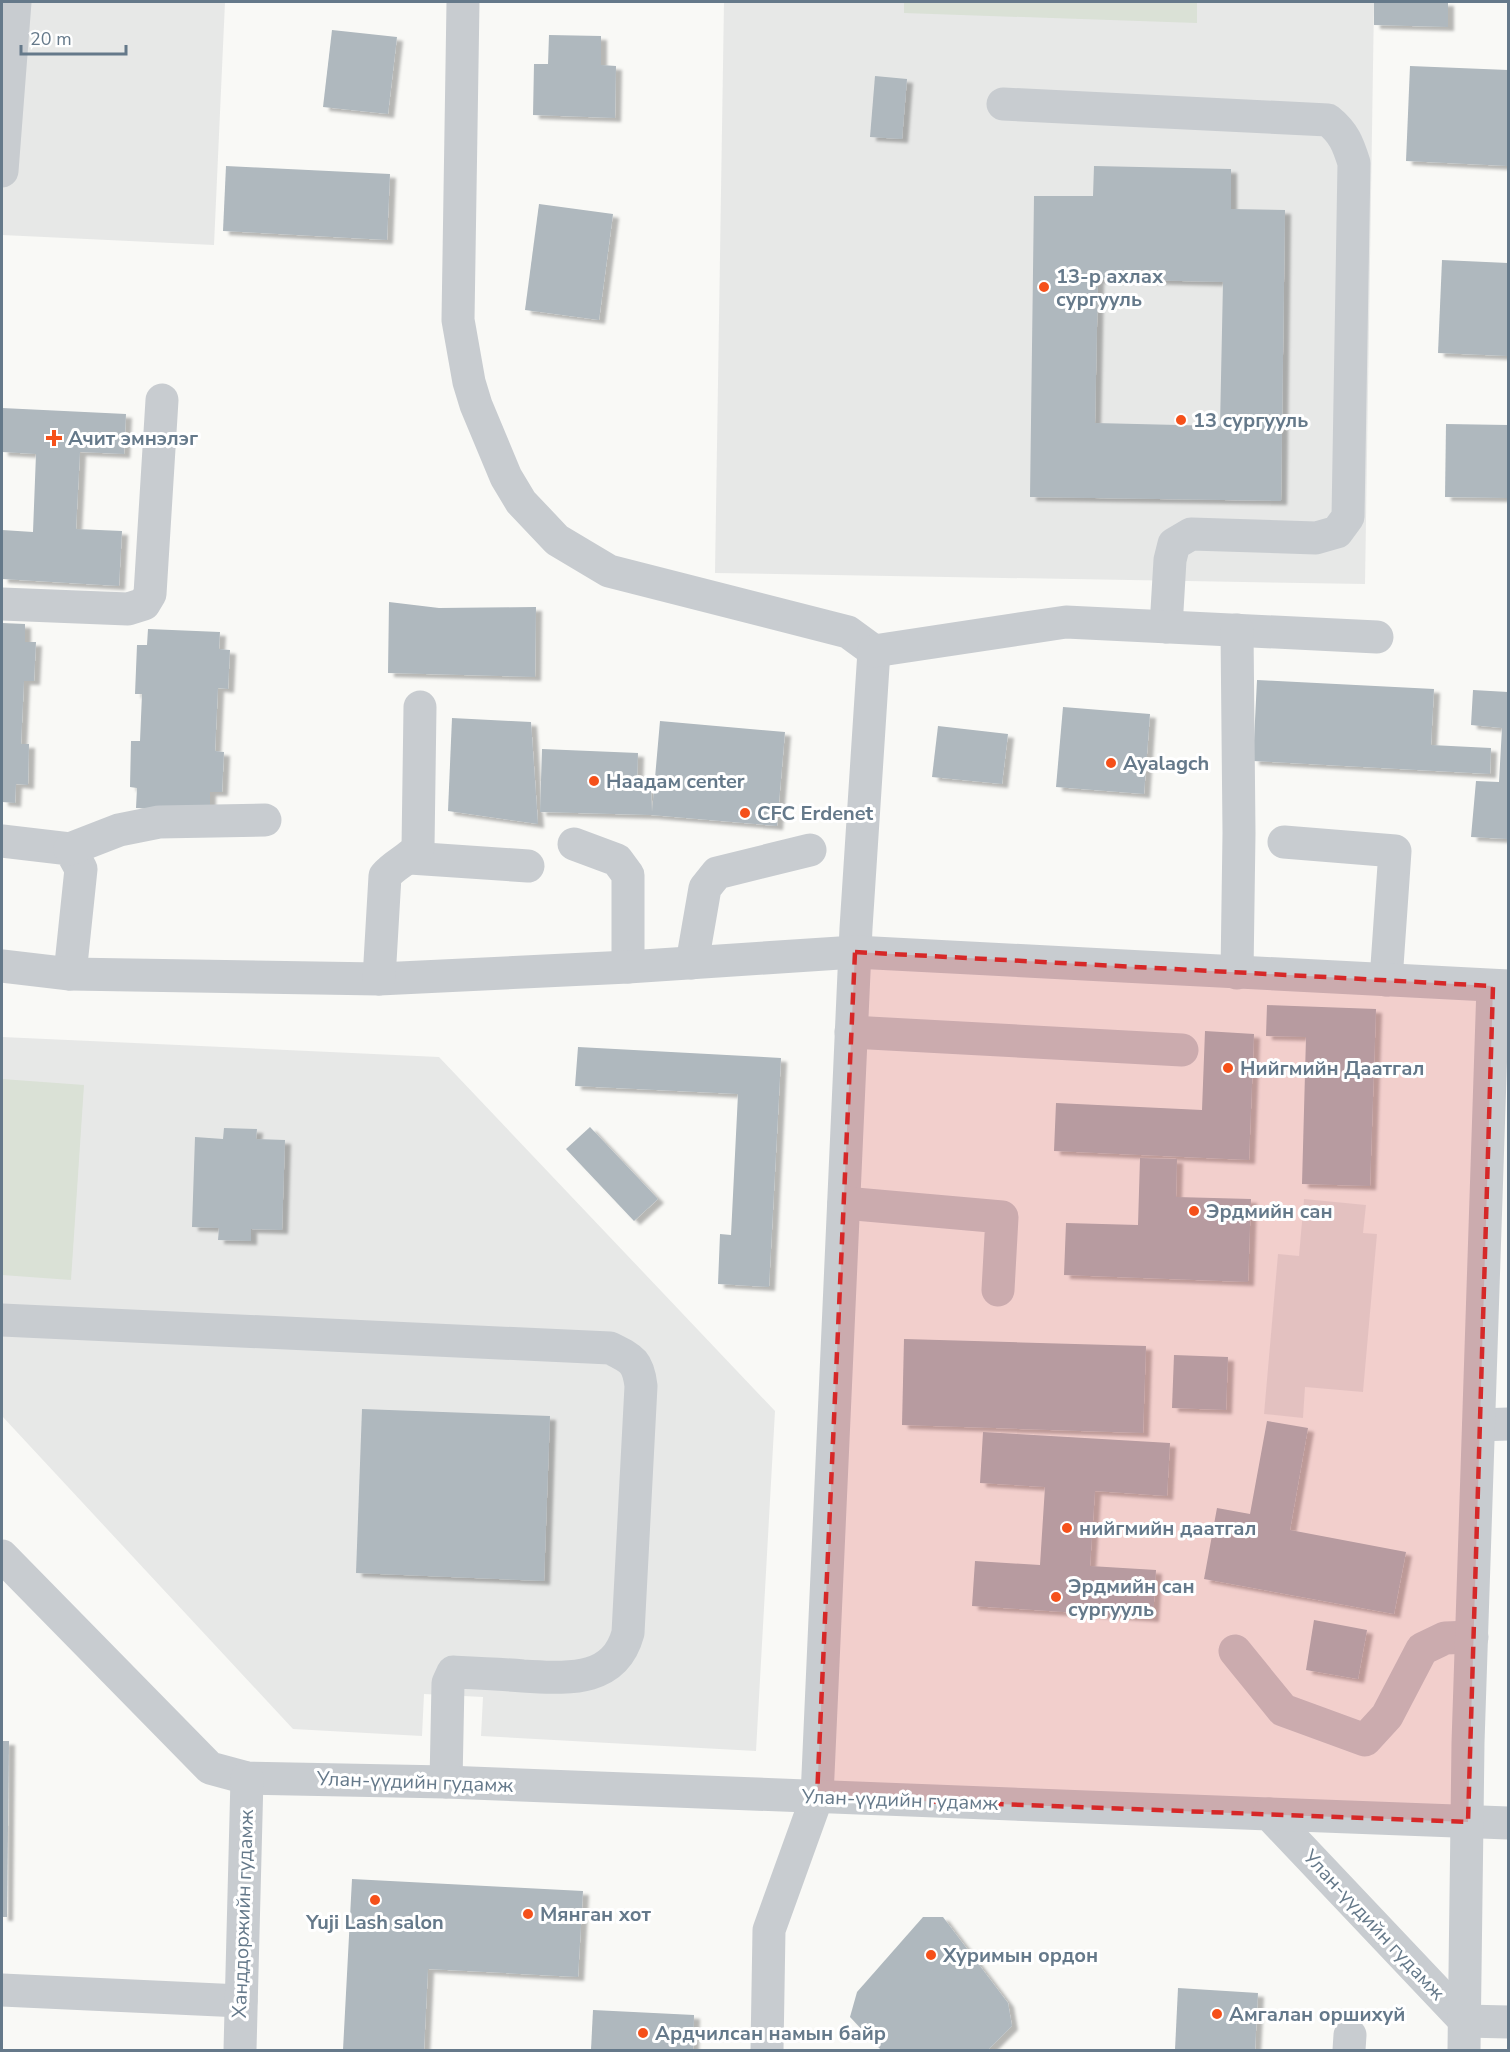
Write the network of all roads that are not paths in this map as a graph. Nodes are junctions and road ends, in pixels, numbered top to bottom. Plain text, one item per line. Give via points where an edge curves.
1 (15, 2) edge
2 (463, 2) edge
3 (1003, 104) dead end
4 (2, 171) edge
5 (162, 400) dead end
6 (2, 604) edge
7 (1166, 627) junction
8 (1238, 630) junction
9 (1377, 637) dead end
10 (874, 651) junction
11 (420, 707) dead end
12 (265, 820) dead end
13 (2, 841) edge
14 (1284, 842) dead end
15 (574, 844) dead end
16 (70, 849) junction
17 (810, 850) dead end
18 (410, 858) junction
19 (528, 866) dead end
20 (855, 952) junction
21 (692, 963) junction
22 (2, 966) edge
23 (628, 967) junction
24 (1237, 973) junction
25 (70, 974) junction
26 (379, 979) junction
27 (1386, 980) junction
28 (1501, 986) edge
29 (851, 1032) junction
30 (1182, 1050) dead end
31 (844, 1203) junction
32 (998, 1290) dead end
33 (2, 1320) edge
34 (1494, 1424) edge
35 (2, 1558) edge
36 (1472, 1637) junction
37 (1235, 1651) dead end
38 (247, 1778) junction
39 (446, 1782) junction
40 (817, 1797) junction
41 (1269, 1814) junction
42 (1468, 1821) junction
43 (1509, 1823) edge
44 (2, 1990) edge
45 (241, 2001) junction
46 (1509, 2022) edge
47 (1464, 2036) edge
48 (240, 2050) edge
49 (767, 2050) edge

1 - 4 street
2 - 10 street via 458,320 476,405 506,477 521,502 557,540 609,572 848,632
3 - 7 street via 1328,120 1340,130 1349,146 1353,163 1348,518 1337,532 1316,537 1191,534 1174,544
5 - 6 street via 150,594 144,604 128,609
7 - 8 street
7 - 10 street via 1066,622
8 - 9 street
8 - 24 street
10 - 20 street
11 - 18 street via 418,848
12 - 16 street via 159,822 119,830
13 - 16 street
14 - 27 street via 1395,851
15 - 23 street via 617,860 628,875
16 - 25 street via 81,869
17 - 21 street via 717,873 705,888
18 - 19 street
18 - 26 street via 394,865 385,876
20 - 21 street
20 - 24 street
20 - 29 street
21 - 23 street
22 - 25 street
23 - 26 street
24 - 27 street
25 - 26 street
27 - 28 street
28 - 34 street
29 - 30 street
29 - 31 street
31 - 32 street via 1002,1217
31 - 40 street
33 - 39 street via 610,1348 639,1369 639,1433 628,1633 624,1647 613,1661 595,1672 570,1678 453,1672 448,1683
34 - 36 street
35 - 38 street, Улан-үүдийн гудамж via 210,1767
36 - 37 street via 1445,1638 1422,1649 1387,1716 1365,1740 1283,1710
36 - 42 street
38 - 39 street, Улан-үүдийн гудамж
38 - 45 street, Ханддоржийн гудамж
39 - 40 street, Улан-үүдийн гудамж
40 - 41 street, Улан-үүдийн гудамж
40 - 49 street via 769,1930
41 - 42 street
41 - 47 street, Улан-үүдийн гудамж
42 - 43 street
42 - 47 street
44 - 45 street
45 - 48 street, Ханддоржийн гудамж
46 - 47 street

